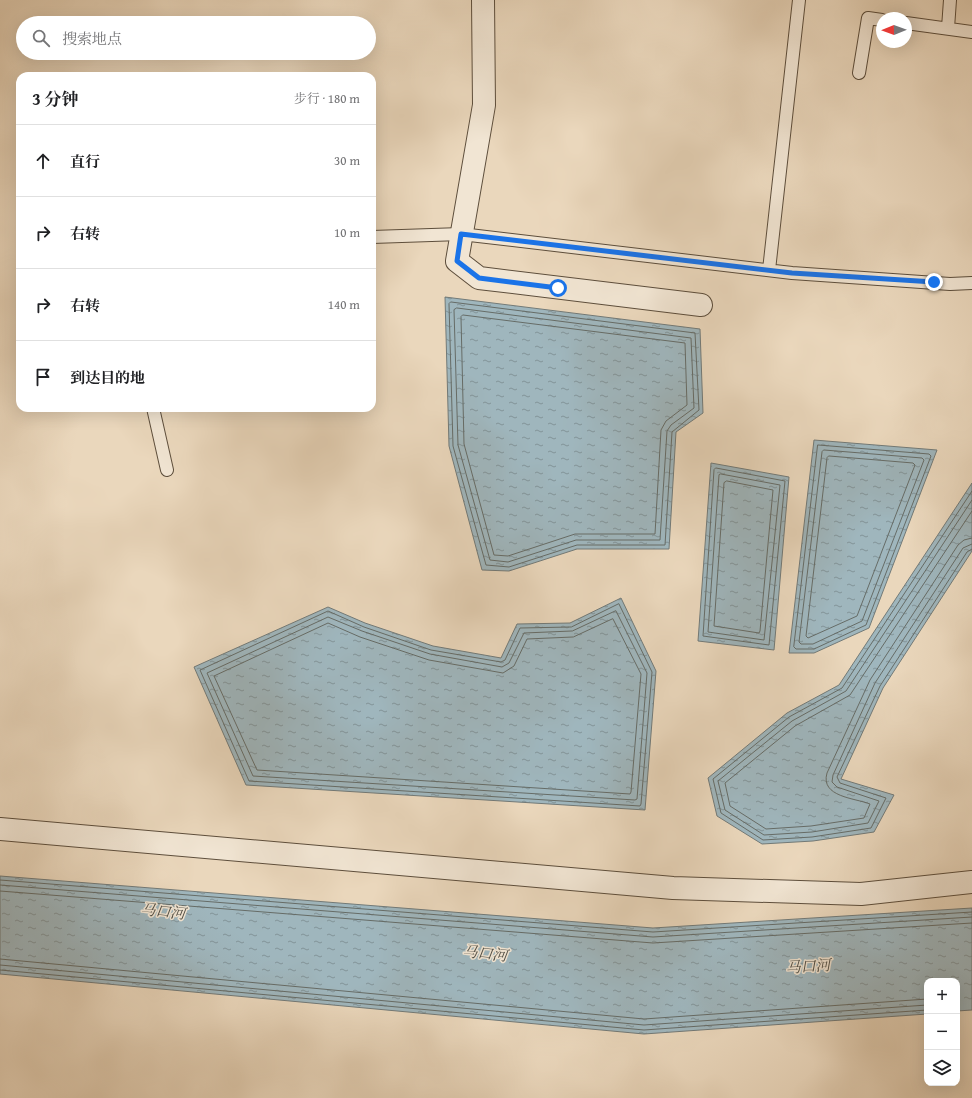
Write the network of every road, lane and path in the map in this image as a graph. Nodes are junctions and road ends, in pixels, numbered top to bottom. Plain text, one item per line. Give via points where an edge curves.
1 (482, 0) edge
2 (799, 0) edge
3 (950, 0) edge
4 (876, 19) edge
5 (912, 24) edge
6 (948, 28) junction
7 (972, 32) edge
8 (859, 73) dead end
9 (461, 234) junction
10 (376, 237) edge
11 (769, 270) junction
12 (972, 283) edge
13 (701, 305) dead end
14 (154, 412) edge
15 (167, 470) dead end
16 (0, 829) edge
17 (972, 882) edge

1 - 9 street via 484,105
2 - 11 lane
3 - 6 lane
4 - 8 lane via 868,18
5 - 6 lane
6 - 7 lane
9 - 10 lane
9 - 11 lane
9 - 13 street via 457,261 479,278
11 - 12 lane via 950,284
14 - 15 lane
16 - 17 street via 673,888 861,894

